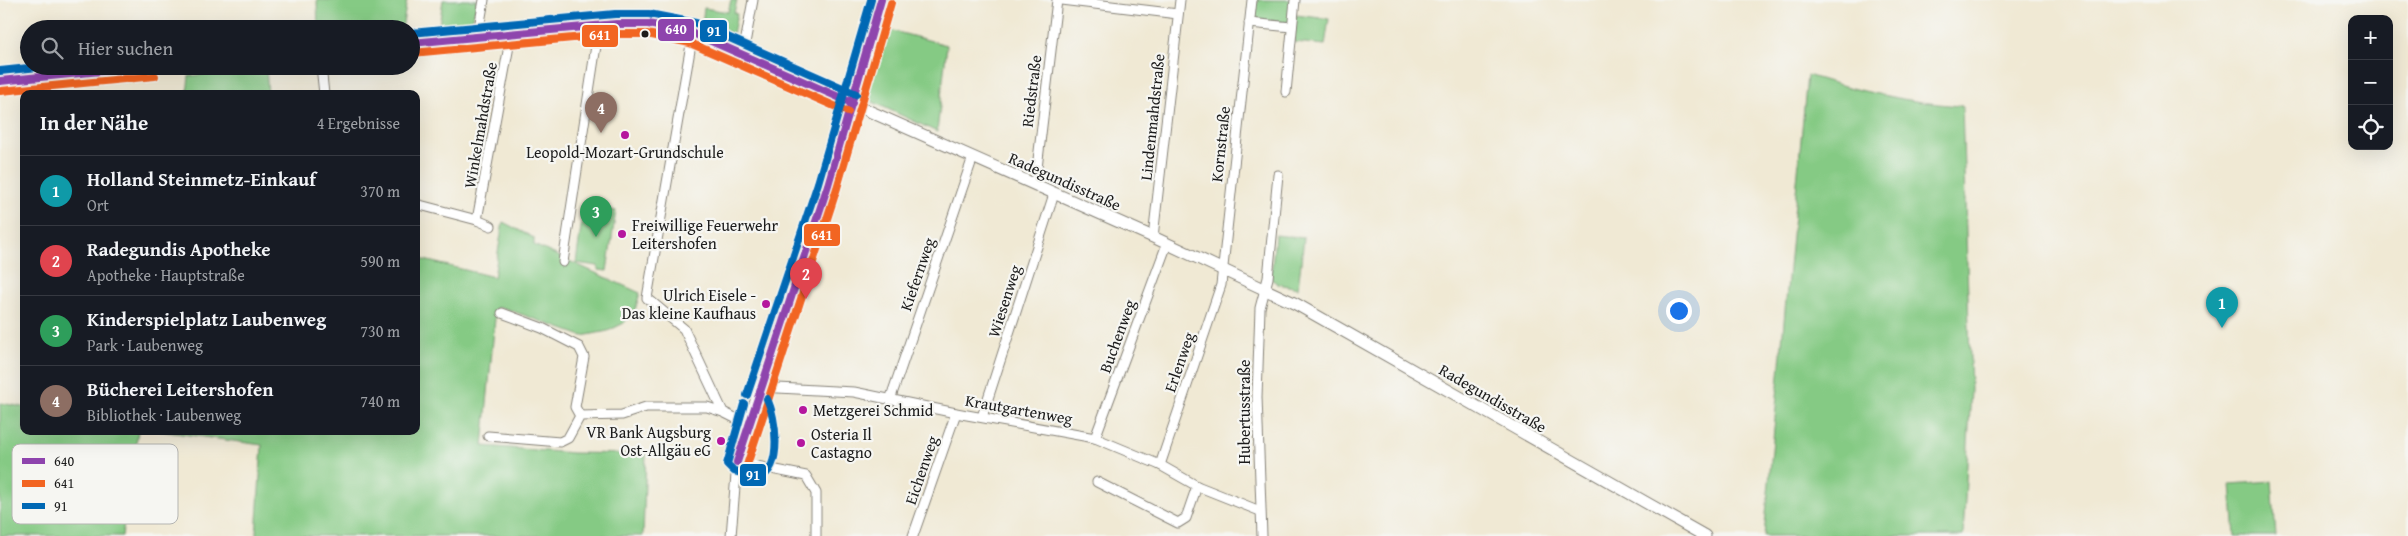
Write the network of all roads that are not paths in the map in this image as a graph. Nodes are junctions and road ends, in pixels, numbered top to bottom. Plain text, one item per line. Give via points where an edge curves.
1 (484, 0) edge
2 (753, 0) edge
3 (880, 0) edge
4 (1057, 0) edge
5 (1062, 0) edge
6 (1180, 0) edge
7 (1252, 0) edge
8 (1295, 0) edge
9 (1178, 14) junction
10 (1249, 23) junction
11 (599, 26) junction
12 (1292, 27) junction
13 (693, 33) junction
14 (511, 36) junction
15 (477, 38) junction
16 (420, 42) edge
17 (743, 54) junction
18 (62, 75) edge
19 (322, 75) edge
20 (0, 81) edge
21 (324, 90) edge
22 (1286, 92) dead end
23 (852, 103) junction
24 (972, 157) junction
25 (1278, 175) dead end
26 (1035, 185) junction
27 (1054, 194) junction
28 (420, 205) edge
29 (477, 220) junction
30 (491, 226) dead end
31 (1154, 238) junction
32 (1168, 244) junction
33 (563, 262) dead end
34 (1221, 269) junction
35 (1265, 289) junction
36 (502, 313) dead end
37 (759, 387) junction
38 (890, 400) junction
39 (722, 412) junction
40 (956, 413) junction
41 (580, 416) junction
42 (982, 417) junction
43 (747, 424) junction
44 (488, 436) dead end
45 (1095, 438) junction
46 (737, 462) junction
47 (1160, 465) junction
48 (1096, 482) dead end
49 (1197, 486) junction
50 (1260, 512) junction
51 (731, 536) edge
52 (816, 536) edge
53 (914, 536) edge
54 (1262, 536) edge
55 (1705, 536) edge

1 - 15 street
2 - 17 street
3 - 23 street
4 - 26 street, Riedstraße
5 - 9 street
6 - 9 street, Lindenmahdstraße
7 - 10 street, Kornstraße
8 - 12 street
9 - 31 street, Lindenmahdstraße
10 - 12 street
10 - 34 street, Kornstraße
11 - 13 street, Radegundisstraße via 648,24
11 - 14 street, Radegundisstraße
11 - 33 street
12 - 22 street
13 - 17 street, Radegundisstraße
13 - 39 street via 647,298 684,329
14 - 15 street, Radegundisstraße
14 - 29 street, Winkelmahdstraße
15 - 16 street, Radegundisstraße
17 - 23 street, Radegundisstraße
18 - 20 street
19 - 21 street
23 - 24 street, Radegundisstraße
23 - 37 street via 808,246
24 - 26 street, Radegundisstraße
24 - 38 street, Kiefernweg
25 - 35 street
26 - 27 street, Radegundisstraße
27 - 31 street, Radegundisstraße
27 - 42 street, Wiesenweg
28 - 29 street
29 - 30 street
31 - 32 street, Radegundisstraße
32 - 34 street, Radegundisstraße
32 - 45 street, Buchenweg
34 - 35 street, Radegundisstraße
34 - 47 street, Erlenweg via 1221,285
35 - 50 street, Hubertusstraße via 1260,308 1257,397
35 - 55 street, Radegundisstraße via 1305,308
36 - 41 street via 542,328 583,351 575,407
37 - 38 street, Krautgartenweg via 833,389
37 - 43 street
38 - 40 street, Krautgartenweg
39 - 41 street via 707,407 646,407 622,415
39 - 43 street
40 - 42 street, Krautgartenweg
40 - 53 street, Eichenweg
41 - 44 street via 568,438 560,442
42 - 45 street, Krautgartenweg
43 - 46 street
45 - 47 street, Krautgartenweg
46 - 51 street
46 - 52 street via 806,476 816,494
47 - 49 street, Krautgartenweg
48 - 49 street via 1178,523 1186,518
49 - 50 street, Krautgartenweg
50 - 54 street, Hubertusstraße

